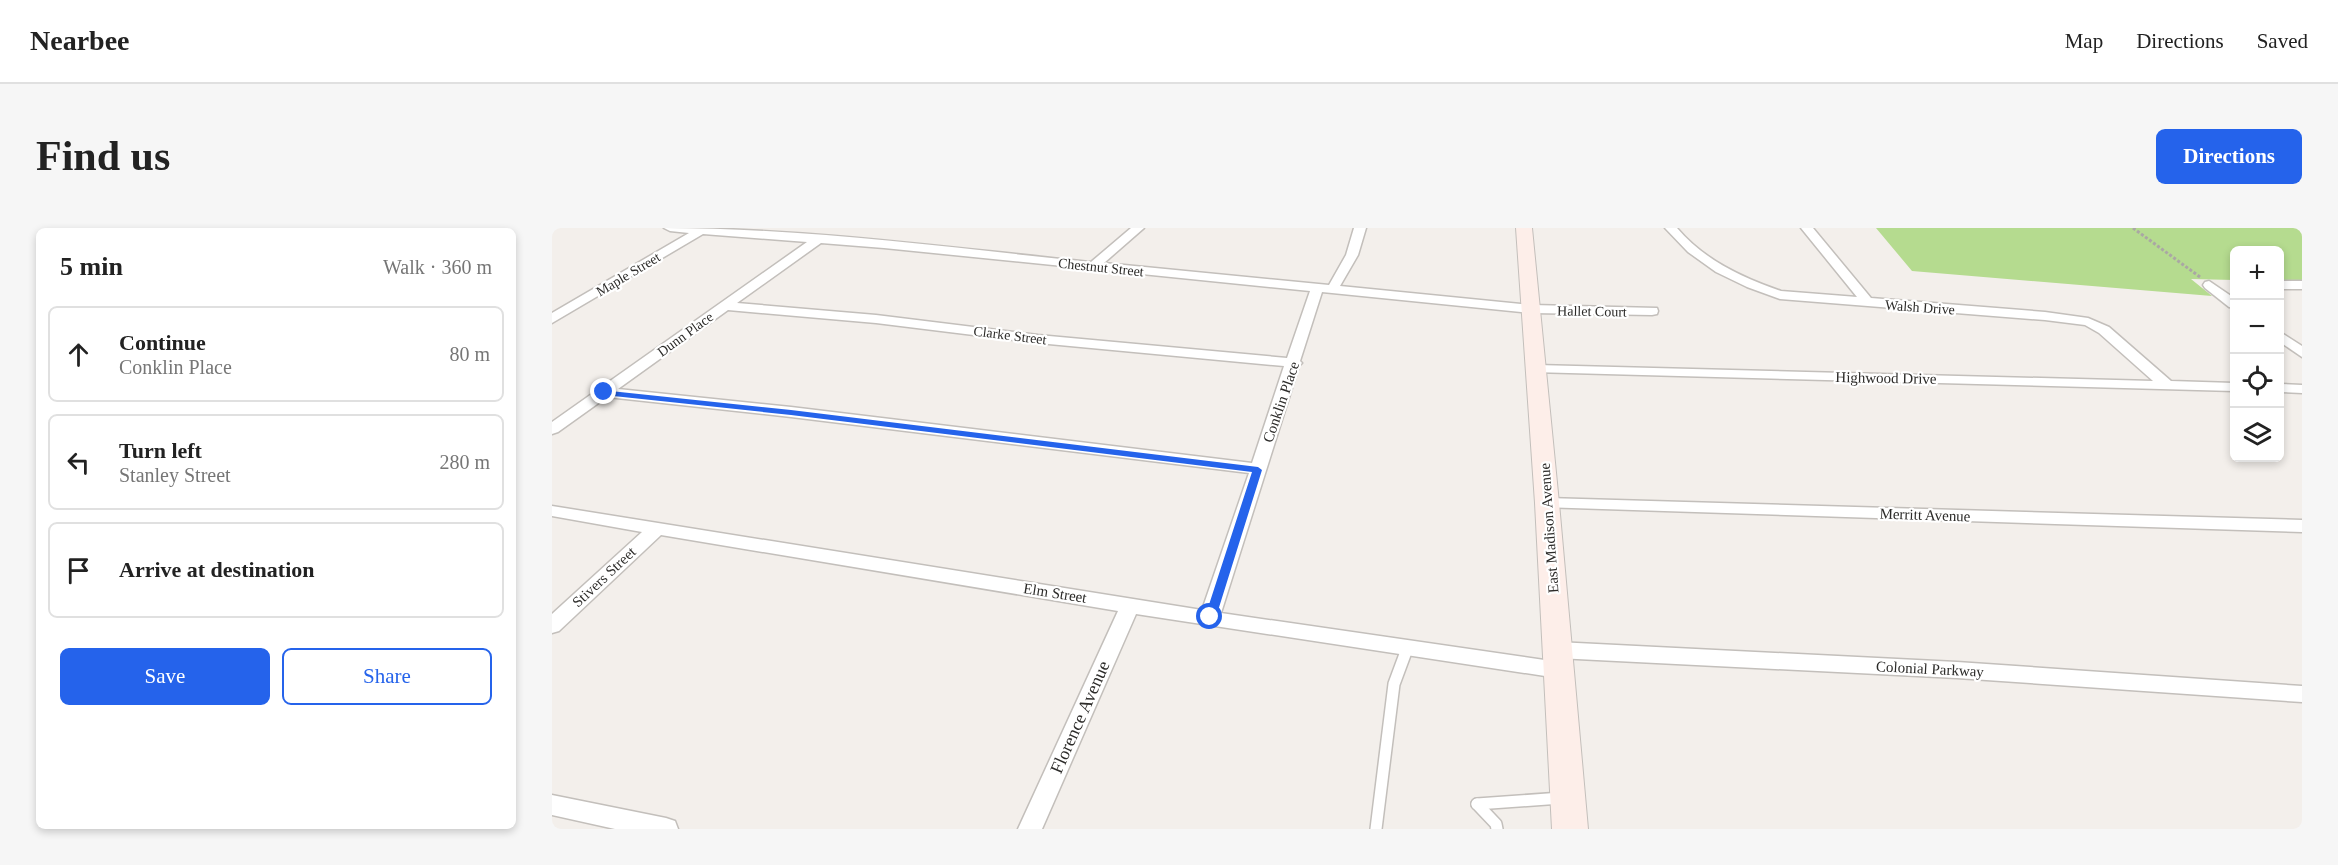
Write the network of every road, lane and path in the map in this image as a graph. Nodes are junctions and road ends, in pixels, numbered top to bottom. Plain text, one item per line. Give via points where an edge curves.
1 (670, 228) edge
2 (1138, 228) edge
3 (1360, 228) edge
4 (1524, 228) edge
5 (1671, 228) edge
6 (1807, 228) edge
7 (2133, 228) edge
8 (702, 229) edge
9 (818, 240) junction
10 (1092, 267) junction
11 (2210, 285) junction
12 (2230, 285) edge
13 (2284, 285) edge
14 (2302, 285) edge
15 (1325, 289) junction
16 (2230, 300) edge
17 (1868, 303) junction
18 (725, 306) junction
19 (1532, 309) junction
20 (1652, 311) dead end
21 (552, 319) edge
22 (2284, 339) edge
23 (2284, 340) edge
24 (2302, 342) edge
25 (2302, 353) edge
26 (1295, 363) junction
27 (1537, 369) junction
28 (2167, 385) junction
29 (2230, 387) edge
30 (2284, 388) edge
31 (2302, 389) edge
32 (604, 392) junction
33 (552, 429) edge
34 (1258, 470) junction
35 (1547, 503) junction
36 (552, 511) edge
37 (2302, 526) edge
38 (657, 528) junction
39 (1130, 606) junction
40 (1210, 617) junction
41 (552, 626) edge
42 (1407, 649) junction
43 (1558, 660) junction
44 (2302, 694) edge
45 (1568, 797) junction
46 (552, 805) edge
47 (666, 829) edge
48 (1030, 829) edge
49 (1376, 829) edge
50 (1497, 829) edge
51 (1570, 829) edge

1 - 8 street, Chestnut Street
2 - 10 street
3 - 15 street, Conklin Place via 1352,255
4 - 19 main road, East Madison Avenue
5 - 17 street, Walsh Drive via 1688,247 1750,285 1796,298
6 - 17 street
7 - 11 path
8 - 9 street, Chestnut Street
8 - 21 street, Maple Street
9 - 10 street, Chestnut Street
9 - 18 street, Dunn Place
10 - 15 street, Chestnut Street
11 - 12 street
11 - 16 street
13 - 14 street
15 - 19 street, Chestnut Street
15 - 26 street, Conklin Place
17 - 28 street, Walsh Drive via 2088,322 2104,330
18 - 26 street, Clarke Street
18 - 32 street, Dunn Place
19 - 20 street, Hallet Court
19 - 27 main road, East Madison Avenue
22 - 24 street
23 - 25 street
26 - 34 street, Conklin Place
27 - 28 street, Highwood Drive
27 - 35 main road, East Madison Avenue
28 - 29 street, Highwood Drive
30 - 31 street
32 - 33 street, Dunn Place
32 - 34 street
34 - 40 street, Conklin Place
35 - 37 street, Merritt Avenue
35 - 43 main road, East Madison Avenue
36 - 38 street, Elm Street
38 - 39 street, Elm Street
38 - 41 street, Stivers Street
39 - 40 street, Elm Street
39 - 48 street, Florence Avenue
40 - 42 street, Elm Street
42 - 43 street, Elm Street
42 - 49 lane via 1394,684
43 - 44 street, Colonial Parkway via 1957,670
43 - 45 main road, East Madison Avenue
45 - 50 lane via 1477,804
45 - 51 main road, East Madison Avenue
46 - 47 street

